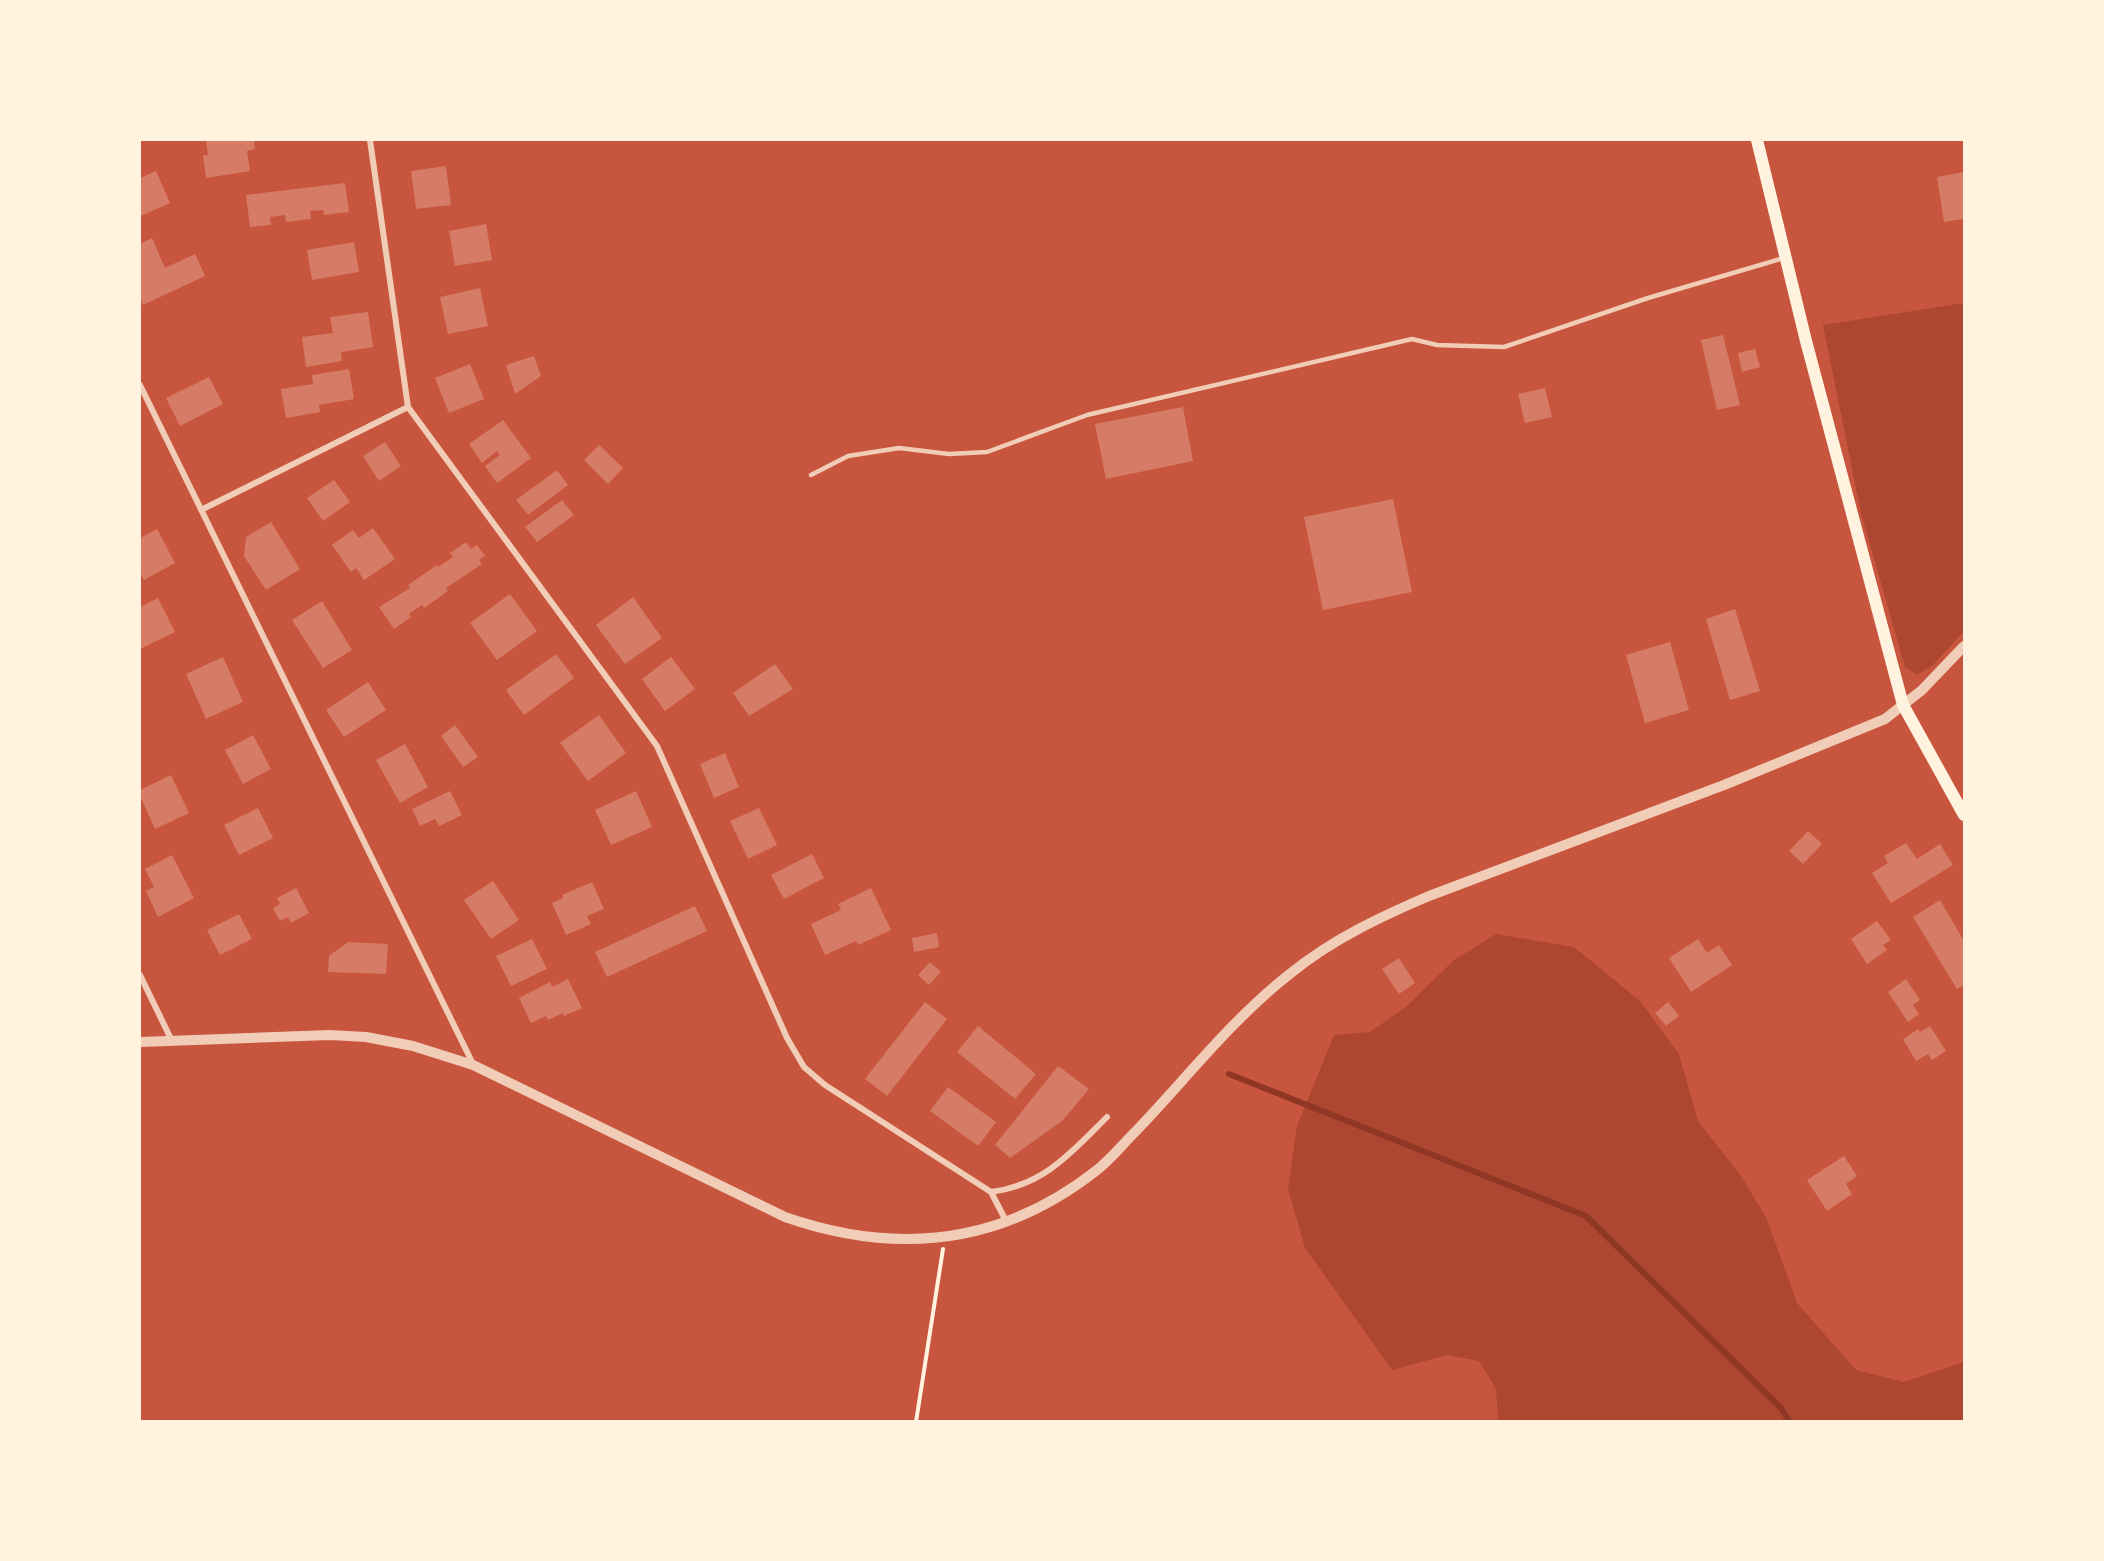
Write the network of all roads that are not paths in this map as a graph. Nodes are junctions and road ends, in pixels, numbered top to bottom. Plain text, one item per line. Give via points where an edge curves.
1 (370, 140) edge
2 (1757, 140) edge
3 (1786, 258) junction
4 (140, 385) edge
5 (408, 407) junction
6 (811, 475) dead end
7 (201, 510) junction
8 (1965, 646) edge
9 (1903, 705) junction
10 (1965, 815) edge
11 (140, 975) edge
12 (172, 1041) junction
13 (140, 1042) edge
14 (473, 1065) junction
15 (1107, 1117) dead end
16 (991, 1192) junction
17 (1006, 1221) junction

1 - 5 street
2 - 3 main road
3 - 6 lane via 1648,298 1504,347 1437,345 1412,339 1087,416 987,452 949,454 899,448 848,456
3 - 9 main road
4 - 7 street
5 - 7 street
5 - 16 street via 657,746 804,1066 825,1084
7 - 14 street
8 - 9 street
9 - 10 main road
9 - 17 street via 1885,719 1382,916 1336,941 1290,973 1251,1010 1098,1169 1051,1203
11 - 12 street
12 - 13 street
12 - 14 street via 366,1037 413,1046
14 - 17 street via 785,1216 820,1229 911,1240 944,1239
15 - 16 street via 1064,1160 1041,1176 1021,1187
16 - 17 street

